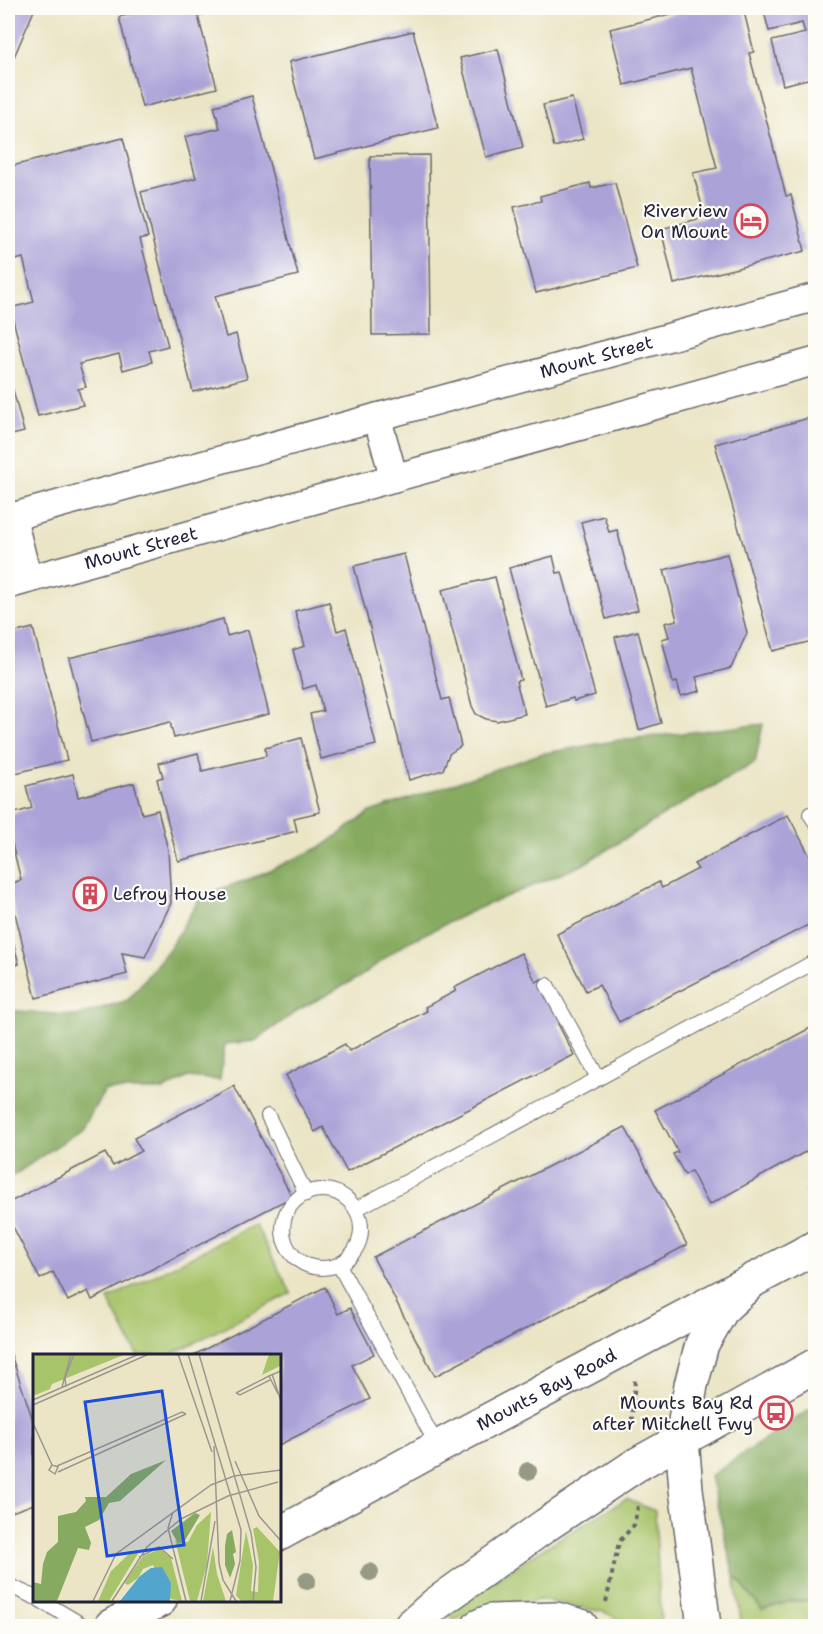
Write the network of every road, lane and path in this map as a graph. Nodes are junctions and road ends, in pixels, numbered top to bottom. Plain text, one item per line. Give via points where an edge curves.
1 (816, 297) edge
2 (816, 361) edge
3 (377, 417) junction
4 (394, 478) junction
5 (10, 517) edge
6 (18, 582) edge
7 (816, 961) edge
8 (548, 985) dead end
9 (598, 1078) junction
10 (268, 1116) dead end
11 (816, 1185) edge
12 (810, 1188) dead end
13 (306, 1194) junction
14 (356, 1209) junction
15 (816, 1246) edge
16 (339, 1265) junction
17 (753, 1280) junction
18 (816, 1365) edge
19 (635, 1377) dead end
20 (630, 1439) dead end
21 (682, 1439) junction
22 (438, 1447) junction
23 (640, 1496) dead end
24 (280, 1533) edge
25 (8, 1585) edge
26 (33, 1597) edge
27 (43, 1601) edge
28 (156, 1601) edge
29 (592, 1619) edge
30 (84, 1626) edge
31 (111, 1626) edge
32 (411, 1626) edge
33 (479, 1626) edge
34 (704, 1626) edge

1 - 3 street, Mount Street
2 - 4 street, Mount Street
3 - 4 street
3 - 5 street, Mount Street
4 - 6 street, Mount Street
5 - 6 street, Mount Street
7 - 9 lane
8 - 9 lane
9 - 14 lane
10 - 13 lane
11 - 12 path
13 - 14 lane via 320,1190 338,1193
13 - 16 lane via 291,1204 282,1224 283,1240 294,1258 315,1269
14 - 16 lane via 362,1230 355,1251
15 - 17 main road, Mounts Bay Road
16 - 22 lane
17 - 21 main road via 723,1308 702,1344
17 - 22 main road, Mounts Bay Road
18 - 21 main road
19 - 20 path
21 - 32 main road via 546,1525
21 - 34 main road
22 - 24 main road, Mounts Bay Road
23 - 29 path via 634,1524 618,1542
25 - 26 lane
27 - 30 lane
28 - 31 main road
29 - 33 main road via 491,1621

